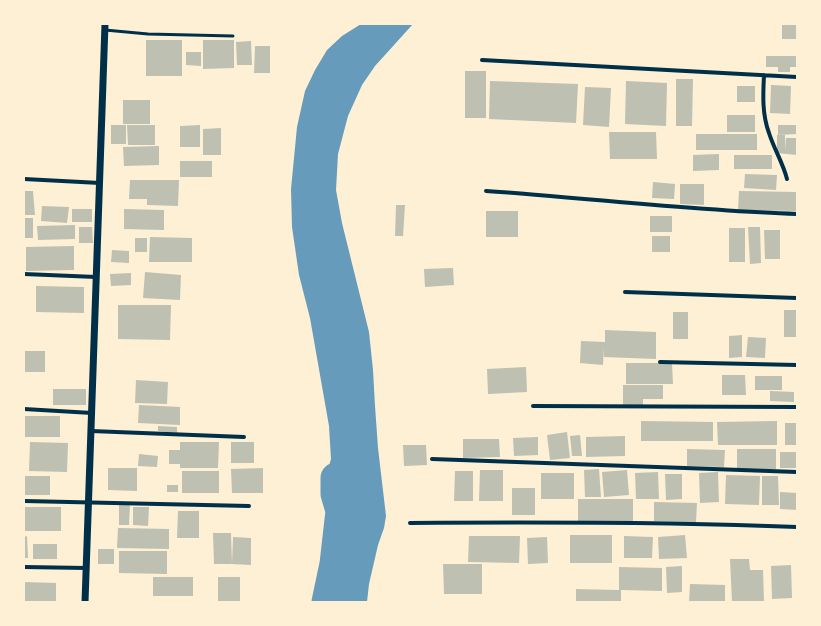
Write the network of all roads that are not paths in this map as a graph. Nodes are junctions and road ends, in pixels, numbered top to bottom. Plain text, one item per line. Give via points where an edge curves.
1 (105, 27) edge
2 (233, 36) dead end
3 (482, 60) dead end
4 (764, 75) junction
5 (797, 77) edge
6 (787, 179) dead end
7 (24, 180) edge
8 (100, 183) junction
9 (486, 191) dead end
10 (797, 214) edge
11 (24, 274) edge
12 (96, 276) junction
13 (624, 292) dead end
14 (797, 298) edge
15 (660, 362) dead end
16 (797, 365) edge
17 (533, 406) dead end
18 (797, 407) edge
19 (24, 409) edge
20 (92, 413) junction
21 (91, 431) junction
22 (244, 437) dead end
23 (432, 459) dead end
24 (797, 472) edge
25 (24, 501) edge
26 (88, 504) junction
27 (249, 506) dead end
28 (410, 523) dead end
29 (797, 527) edge
30 (24, 567) edge
31 (86, 568) junction
32 (85, 602) edge

1 - 2 lane via 148,34
1 - 8 street
3 - 4 street
4 - 5 street
4 - 6 street via 763,112 768,133
7 - 8 street
8 - 12 street
9 - 10 street via 749,213
11 - 12 street
12 - 20 street
13 - 14 street
15 - 16 street
17 - 18 street
19 - 20 street
20 - 21 street
21 - 22 street
21 - 26 street
23 - 24 street
25 - 26 street
26 - 27 street
26 - 31 street
28 - 29 street via 560,522
30 - 31 street
31 - 32 street

